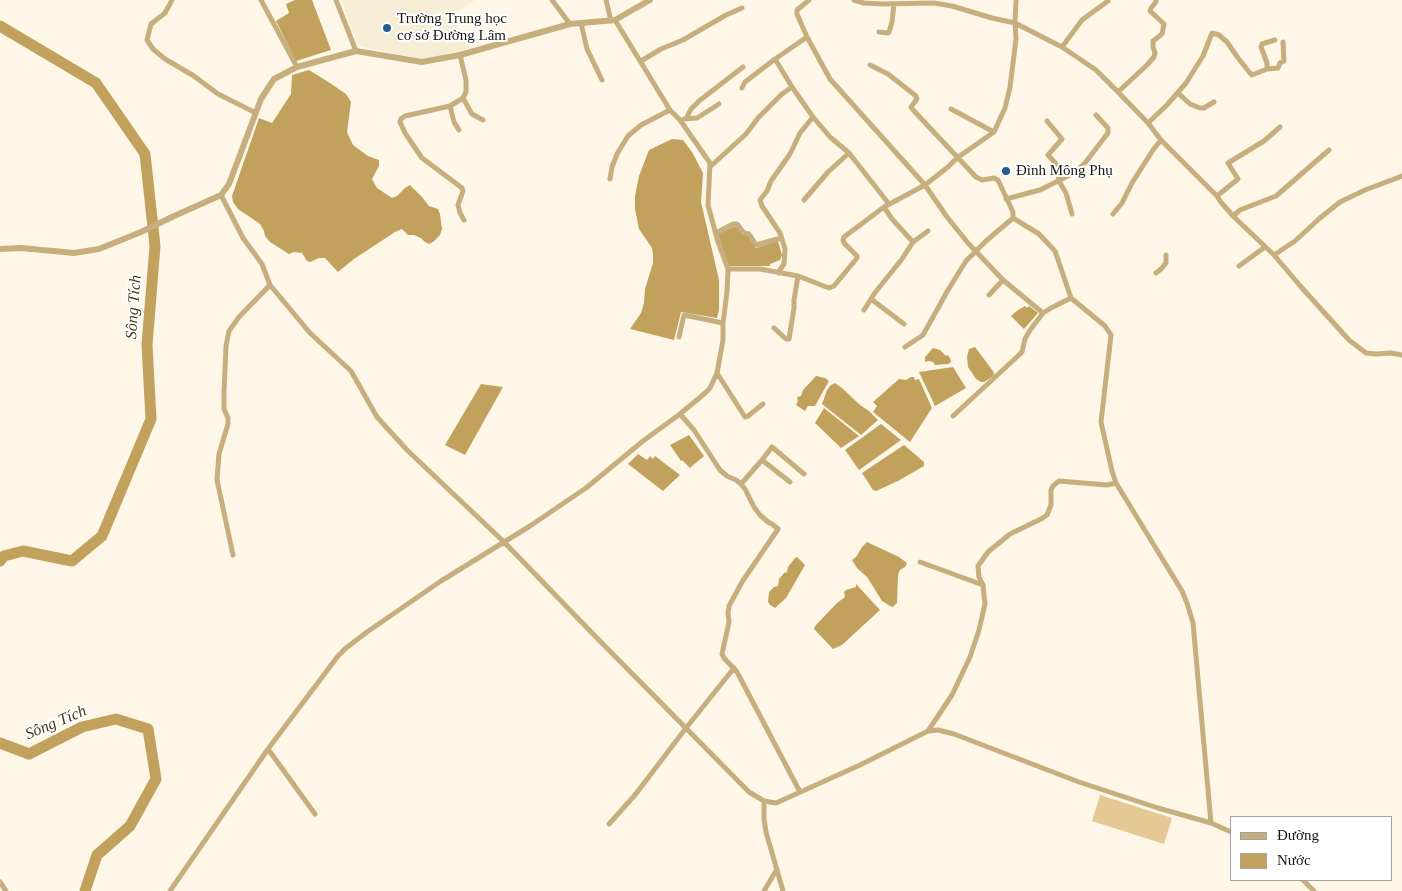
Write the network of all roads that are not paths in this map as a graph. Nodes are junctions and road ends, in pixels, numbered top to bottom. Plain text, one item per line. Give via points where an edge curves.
1 (172, 0) edge
2 (261, 0) edge
3 (336, 0) edge
4 (552, 0) edge
5 (606, 0) edge
6 (650, 0) edge
7 (809, 0) edge
8 (854, 0) edge
9 (1016, 0) edge
10 (1156, 0) edge
11 (865, 1) edge
12 (1108, 1) edge
13 (901, 2) edge
14 (894, 4) junction
15 (742, 8) dead end
16 (613, 21) junction
17 (581, 23) junction
18 (1014, 23) junction
19 (570, 24) junction
20 (879, 32) dead end
21 (807, 37) junction
22 (1275, 40) dead end
23 (1284, 42) dead end
24 (1062, 47) junction
25 (356, 51) junction
26 (460, 55) junction
27 (775, 59) junction
28 (641, 61) junction
29 (870, 65) dead end
30 (297, 67) junction
31 (743, 67) dead end
32 (1267, 70) junction
33 (602, 80) dead end
34 (792, 87) junction
35 (742, 88) dead end
36 (1118, 92) junction
37 (1178, 93) junction
38 (463, 98) junction
39 (1214, 102) dead end
40 (719, 104) dead end
41 (450, 106) junction
42 (951, 109) dead end
43 (670, 110) junction
44 (256, 113) junction
45 (1096, 116) dead end
46 (813, 117) junction
47 (686, 119) junction
48 (483, 120) dead end
49 (680, 120) junction
50 (1047, 121) dead end
51 (1148, 123) junction
52 (1280, 127) dead end
53 (459, 130) dead end
54 (994, 132) junction
55 (1161, 140) junction
56 (1329, 150) dead end
57 (848, 153) junction
58 (957, 158) junction
59 (710, 166) junction
60 (1402, 176) edge
61 (610, 179) dead end
62 (1059, 182) junction
63 (925, 184) junction
64 (221, 195) junction
65 (1217, 196) junction
66 (1006, 199) junction
67 (804, 200) dead end
68 (886, 206) junction
69 (1072, 214) dead end
70 (1113, 214) dead end
71 (1233, 216) junction
72 (1013, 218) junction
73 (464, 220) dead end
74 (928, 231) dead end
75 (716, 233) junction
76 (781, 238) junction
77 (913, 242) junction
78 (1266, 247) junction
79 (0, 249) edge
80 (976, 251) junction
81 (1166, 255) dead end
82 (1274, 255) junction
83 (1239, 266) dead end
84 (728, 269) junction
85 (778, 273) junction
86 (1156, 273) dead end
87 (798, 276) junction
88 (1003, 280) junction
89 (270, 285) junction
90 (989, 295) dead end
91 (1071, 298) junction
92 (871, 299) junction
93 (864, 310) dead end
94 (1044, 313) junction
95 (723, 324) junction
96 (904, 324) dead end
97 (774, 328) dead end
98 (679, 337) dead end
99 (905, 347) dead end
100 (1402, 355) edge
101 (717, 373) junction
102 (763, 404) dead end
103 (680, 414) junction
104 (953, 416) dead end
105 (762, 460) junction
106 (804, 474) dead end
107 (790, 482) dead end
108 (1116, 483) junction
109 (741, 484) junction
110 (504, 542) junction
111 (233, 555) dead end
112 (920, 562) dead end
113 (983, 585) junction
114 (734, 668) junction
115 (686, 728) junction
116 (928, 731) junction
117 (268, 749) junction
118 (800, 792) junction
119 (764, 801) junction
120 (314, 814) dead end
121 (1211, 823) junction
122 (609, 824) dead end
123 (1230, 832) edge
124 (776, 869) junction
125 (1304, 881) edge
126 (0, 882) edge
127 (6, 891) edge
128 (170, 891) edge
129 (764, 891) edge
130 (783, 891) edge
131 (1314, 891) edge

1 - 44 street via 165,13 151,24 147,40 153,49 218,94
2 - 30 street
3 - 25 street
4 - 19 street
5 - 16 street
6 - 16 street
7 - 21 street via 797,10
8 - 11 street
9 - 18 street
10 - 36 street via 1150,11 1164,24 1162,34 1153,41 1154,57
11 - 14 street
12 - 24 street via 1082,20
13 - 14 street
13 - 18 street via 940,4
14 - 20 street via 889,32
15 - 28 street
16 - 17 street
16 - 28 street
17 - 19 street
17 - 33 street via 587,49
18 - 24 street
18 - 54 street via 1016,38 1010,87
19 - 26 street
21 - 27 street
21 - 63 street via 830,79
22 - 32 street via 1261,46
23 - 32 street via 1284,62 1277,69
24 - 36 street via 1096,70
25 - 26 street via 422,62
25 - 30 street
26 - 38 street via 466,80
27 - 34 street
27 - 35 street
28 - 43 street
29 - 58 street via 888,74 916,96 912,108
30 - 44 street via 274,79
31 - 47 street via 699,101
32 - 37 street via 1251,74 1227,42 1212,33 1198,64
34 - 46 street
34 - 59 street
36 - 51 street
37 - 39 street via 1200,108
37 - 51 street
38 - 41 street
38 - 48 street via 472,114
40 - 47 street via 697,118
41 - 53 street
41 - 73 street via 406,116 400,122 422,158 462,188 458,205
42 - 54 street
43 - 49 street
43 - 61 street via 641,125 628,136 617,154
44 - 64 street via 229,184
45 - 62 street via 1108,128 1108,133 1074,173
46 - 57 street
46 - 76 street via 760,200
47 - 49 street
49 - 59 street
50 - 62 street via 1062,139 1048,155 1057,165
51 - 55 street
52 - 65 street via 1226,165 1238,179
54 - 58 street
55 - 65 street
55 - 70 street
56 - 71 street via 1276,196
57 - 67 street
57 - 68 street
58 - 63 street
58 - 66 street via 978,179 996,178
59 - 75 street via 708,205
60 - 82 street via 1340,202
62 - 66 street
62 - 69 street
63 - 68 street
63 - 80 street
64 - 79 street via 99,249 74,253
64 - 89 street via 243,238 262,264
65 - 71 street
66 - 72 street
68 - 77 street
68 - 87 street via 844,237 844,243 857,258 832,288
71 - 78 street
72 - 80 street
72 - 91 street via 1038,234 1055,251
74 - 77 street
75 - 76 street via 737,224 756,244
75 - 84 street
76 - 85 street via 785,258
77 - 92 street
78 - 82 street
78 - 83 street
80 - 88 street
80 - 99 street via 960,269 923,334
81 - 86 street via 1166,263
82 - 100 street via 1358,348 1376,354
84 - 85 street via 760,268
84 - 95 street
85 - 87 street
87 - 97 street via 789,339
88 - 90 street
88 - 94 street
89 - 110 street via 310,333 351,372 377,417 407,450
89 - 111 street via 239,316 229,331 226,346 224,409 228,424 219,454 218,480
91 - 94 street
91 - 108 street via 1105,326 1111,335 1102,422
92 - 93 street
92 - 96 street
94 - 104 street via 1030,330 1022,352
95 - 98 street via 684,315
95 - 101 street via 724,340
101 - 102 street via 745,417
101 - 103 street via 710,388
103 - 109 street via 720,470
103 - 110 street via 586,488
105 - 106 street via 772,447
105 - 107 street
105 - 109 street
108 - 113 street via 1056,483 1051,490 1047,515 1010,534 988,552 978,566
108 - 121 street via 1188,603 1193,623
109 - 114 street via 760,515 778,530 742,582 730,606 722,654
110 - 115 street
110 - 117 street via 441,581 346,648
112 - 113 street
113 - 116 street via 984,614 970,657 952,695
114 - 115 street
114 - 118 street
115 - 119 street via 749,792
115 - 122 street
116 - 118 street
116 - 121 street via 946,731 1079,782
117 - 120 street
117 - 128 street
118 - 119 street via 776,802
119 - 124 street via 766,832
121 - 123 street
124 - 129 street
124 - 130 street
125 - 131 street
126 - 127 street

